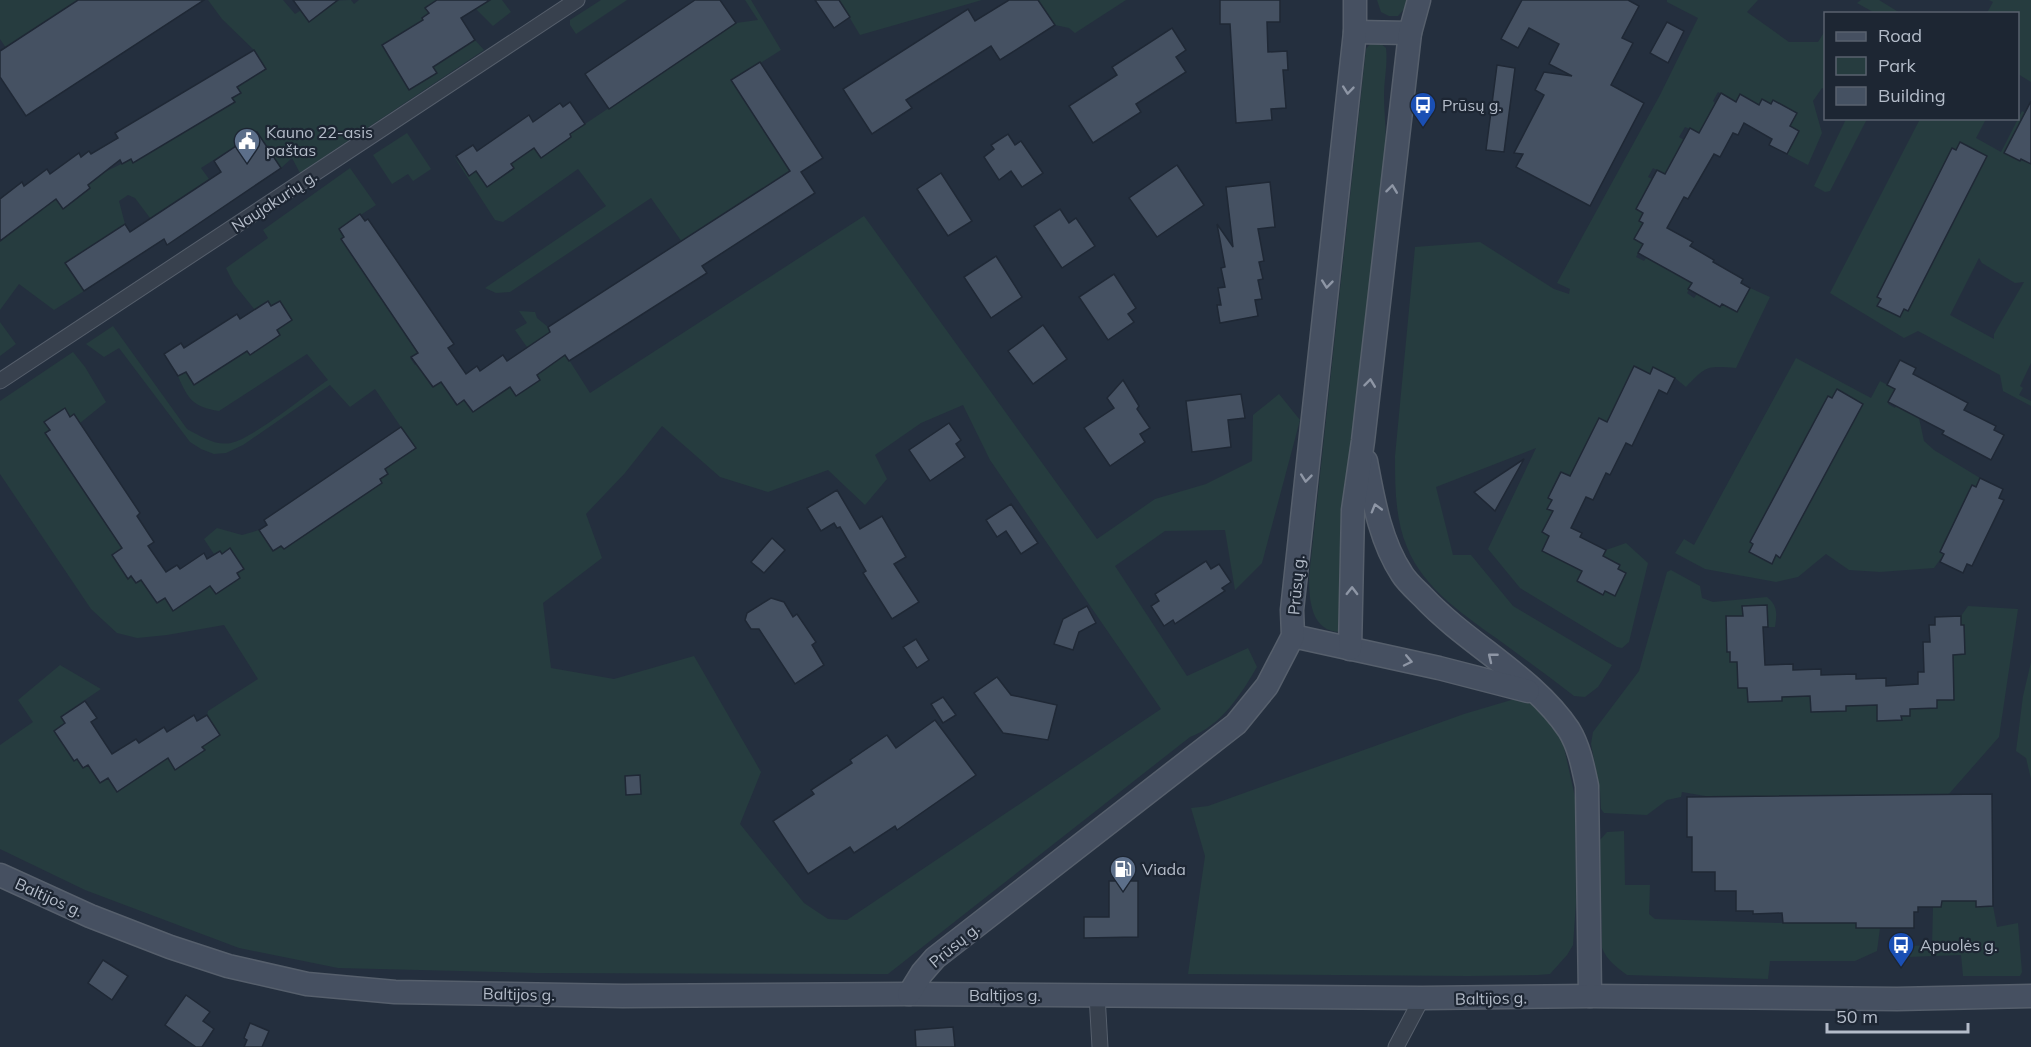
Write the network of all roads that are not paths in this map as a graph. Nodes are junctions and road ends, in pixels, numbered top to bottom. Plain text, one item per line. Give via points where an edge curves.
1 (577, 0) edge
2 (1354, 0) edge
3 (1419, 0) edge
4 (1355, 32) junction
5 (1410, 33) junction
6 (0, 381) edge
7 (1363, 441) junction
8 (1293, 636) junction
9 (1350, 649) junction
10 (1538, 694) junction
11 (0, 875) edge
12 (909, 994) junction
13 (1097, 995) junction
14 (1590, 996) junction
15 (2031, 996) edge
16 (1422, 998) junction
17 (1101, 1047) edge
18 (1396, 1047) edge

1 - 6 street, Naujakurių g.
2 - 4 main road, Prūsų g.
3 - 5 main road
4 - 5 main road
4 -> 8 main road, Prūsų g. via 1292,610
7 -> 5 main road
9 -> 7 main road via 1353,510
10 -> 7 main road via 1440,615 1402,574 1386,543
8 - 9 main road, Prūsų g.
8 - 12 main road, Prūsų g. via 1267,686 1236,724 935,958
9 -> 10 main road, Prūsų g.
10 - 14 main road via 1570,731 1587,786
11 - 12 main road, Baltijos g. via 170,947 228,966 307,984 395,992 623,996
12 - 13 main road, Baltijos g.
13 - 16 main road, Baltijos g.
13 - 17 street
14 - 15 main road, Baltijos g.
14 - 16 main road, Baltijos g.
16 - 18 street

